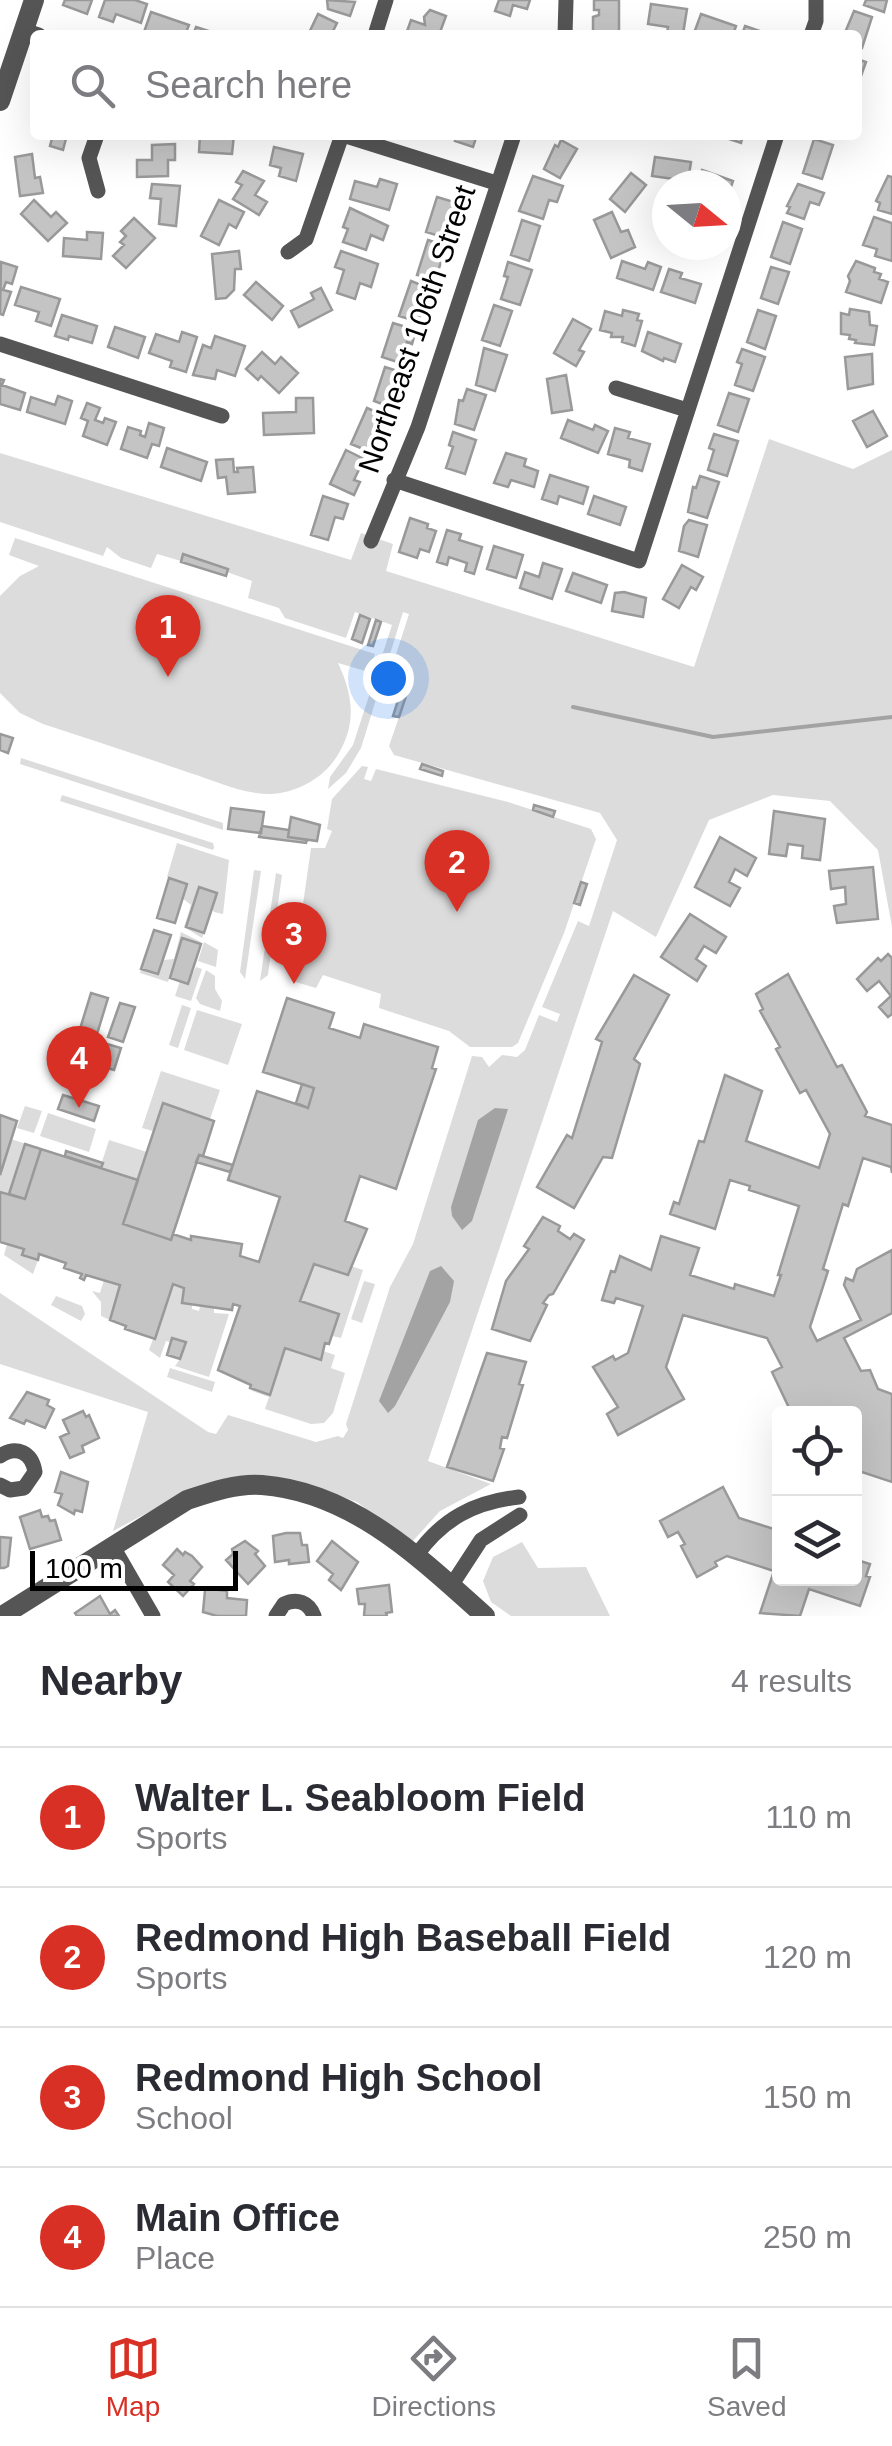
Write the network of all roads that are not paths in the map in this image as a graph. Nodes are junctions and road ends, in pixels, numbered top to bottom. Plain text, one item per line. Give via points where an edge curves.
1 (34, 0) edge
2 (386, 0) edge
3 (566, 0) edge
4 (816, 0) edge
5 (32, 30) edge
6 (377, 30) edge
7 (565, 30) edge
8 (813, 30) edge
9 (30, 36) edge
10 (0, 102) edge
11 (94, 140) edge
12 (341, 140) edge
13 (359, 140) edge
14 (512, 140) edge
15 (776, 140) edge
16 (496, 183) junction
17 (98, 191) dead end
18 (742, 225) edge
19 (288, 252) dead end
20 (730, 260) edge
21 (0, 344) edge
22 (616, 388) dead end
23 (687, 410) junction
24 (222, 416) dead end
25 (394, 480) junction
26 (371, 541) dead end
27 (0, 1456) edge
28 (0, 1485) edge
29 (519, 1497) dead end
30 (520, 1515) dead end
31 (112, 1544) junction
32 (416, 1556) junction
33 (451, 1586) junction
34 (2, 1616) edge
35 (154, 1616) edge
36 (276, 1616) edge
37 (314, 1616) edge
38 (485, 1616) edge

1 - 5 street
2 - 6 street
3 - 7 street
4 - 8 street
9 - 10 street
11 - 17 street via 89,158
12 - 19 street via 306,239
13 - 16 street
14 - 16 street, Northeast 106th Street
15 - 18 street
16 - 25 street, Northeast 106th Street via 418,427
20 - 23 street
21 - 24 street
22 - 23 street
23 - 25 street via 638,561
25 - 26 street, Northeast 106th Street
27 - 28 street via 22,1451 34,1472 24,1488
29 - 32 street via 458,1514
30 - 33 street via 481,1540
31 - 32 street via 187,1500 260,1484 343,1506
31 - 34 street
31 - 35 street
32 - 33 street
33 - 38 street
36 - 37 street via 296,1601

